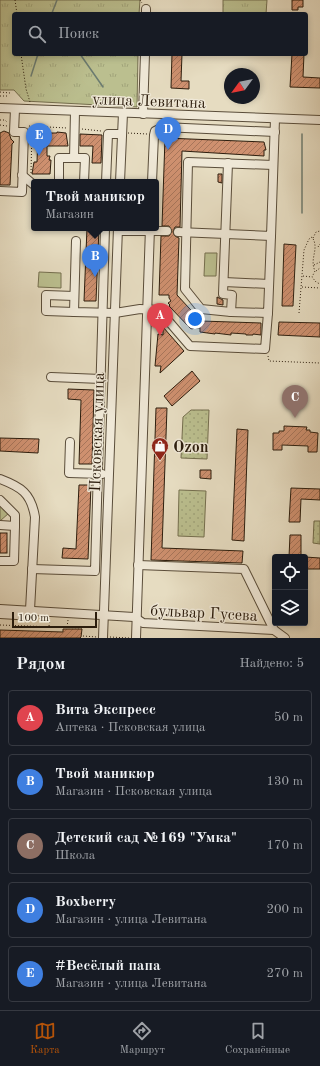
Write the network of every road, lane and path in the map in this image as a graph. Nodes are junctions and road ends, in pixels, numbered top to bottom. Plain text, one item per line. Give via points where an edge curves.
1 (16, 0) edge
2 (17, 12) edge
3 (21, 56) edge
4 (145, 56) edge
5 (0, 92) edge
6 (10, 93) dead end
7 (0, 96) edge
8 (8, 96) dead end
9 (0, 108) edge
10 (15, 109) junction
11 (32, 109) junction
12 (75, 111) junction
13 (123, 113) junction
14 (143, 114) junction
15 (275, 119) junction
16 (0, 120) edge
17 (320, 120) edge
18 (10, 126) dead end
19 (32, 126) dead end
20 (275, 132) junction
21 (122, 134) junction
22 (74, 158) junction
23 (228, 163) junction
24 (273, 165) junction
25 (22, 175) junction
26 (33, 179) edge
27 (59, 179) edge
28 (84, 179) edge
29 (106, 179) edge
30 (120, 179) edge
31 (152, 179) edge
32 (31, 180) edge
33 (0, 191) edge
34 (105, 231) edge
35 (118, 231) edge
36 (150, 231) edge
37 (159, 231) edge
38 (167, 231) dead end
39 (320, 231) edge
40 (182, 232) junction
41 (226, 234) junction
42 (271, 236) junction
43 (313, 238) junction
44 (76, 241) dead end
45 (320, 244) edge
46 (317, 248) junction
47 (320, 262) edge
48 (314, 265) junction
49 (320, 268) edge
50 (315, 271) junction
51 (302, 276) junction
52 (312, 277) junction
53 (224, 282) junction
54 (269, 284) junction
55 (320, 284) edge
56 (301, 287) junction
57 (320, 288) edge
58 (74, 296) junction
59 (148, 309) junction
60 (74, 312) junction
61 (231, 312) junction
62 (102, 313) junction
63 (115, 313) junction
64 (268, 313) junction
65 (299, 314) dead end
66 (265, 349) junction
67 (320, 364) edge
68 (51, 377) dead end
69 (101, 379) junction
70 (70, 442) dead end
71 (98, 474) junction
72 (109, 474) junction
73 (0, 478) edge
74 (0, 500) edge
75 (0, 526) edge
76 (15, 526) junction
77 (0, 561) edge
78 (138, 565) junction
79 (32, 569) junction
80 (0, 608) edge
81 (30, 610) junction
82 (0, 614) edge
83 (50, 617) junction
84 (103, 617) junction
85 (68, 618) junction
86 (136, 618) junction
87 (0, 625) edge
88 (49, 627) junction
89 (67, 628) junction
90 (82, 628) dead end
91 (274, 630) junction
92 (103, 638) edge
93 (136, 638) edge
94 (285, 638) edge

1 - 2 path
3 - 11 path
4 - 14 street
5 - 6 path
7 - 8 path
9 - 10 street, улица Левитана
10 - 11 street, улица Левитана
10 - 25 street via 14,132 24,132
11 - 12 street, улица Левитана
12 - 13 street, улица Левитана
12 - 22 street
13 - 14 street, улица Левитана
13 - 21 street
14 - 15 street, улица Левитана
15 - 17 street, улица Левитана
15 - 20 street
16 - 18 path via 5,120
19 - 26 path
20 - 24 street
20 - 31 street via 163,127 155,131 154,135
21 - 29 street via 108,134
21 - 30 street
22 - 27 street via 59,158
22 - 28 street via 85,158
23 - 24 street
23 - 40 street via 188,162
23 - 41 street
24 - 42 street
25 - 32 street
25 - 33 street via 22,192
34 - 62 street
35 - 63 street, Псковская улица
36 - 59 street
37 - 38 street
39 - 43 path via 316,232
40 - 41 street
40 - 61 street via 185,289 201,309
41 - 42 street
41 - 53 street
42 - 54 street
43 - 46 path
43 - 51 path via 309,239 304,250
44 - 58 street
45 - 46 path
46 - 48 path
47 - 48 path
48 - 50 path
49 - 50 path
50 - 52 path
51 - 52 path
51 - 56 path
52 - 55 path
53 - 54 street
53 - 61 street via 223,294 232,295
54 - 64 street
56 - 57 path
56 - 65 path
58 - 60 street
58 - 60 street via 46,295 46,311
59 - 63 street
59 - 66 street via 159,310 190,346
59 - 78 street
60 - 62 street
61 - 64 street
62 - 63 street
62 - 69 street
63 - 72 street, Псковская улица
64 - 66 street
66 - 67 path via 269,362
68 - 69 street
69 - 71 street
70 - 71 street via 69,473
71 - 72 street
71 - 79 street via 95,571
72 - 84 street, Псковская улица
73 - 79 street via 15,484 27,493 33,506 35,517
74 - 76 street via 14,515
75 - 76 street
76 - 77 street via 14,561
78 - 86 street
78 - 91 street via 244,569
79 - 81 street
80 - 81 street, бульвар Гусева
81 - 84 street, бульвар Гусева
82 - 83 street
83 - 85 street
83 - 88 path
84 - 85 street
84 - 86 street, бульвар Гусева
84 - 92 street, Псковская улица
85 - 89 path
86 - 91 street, бульвар Гусева via 143,623
86 - 93 street
87 - 88 path
88 - 89 path
89 - 90 path
91 - 94 street, бульвар Гусева

